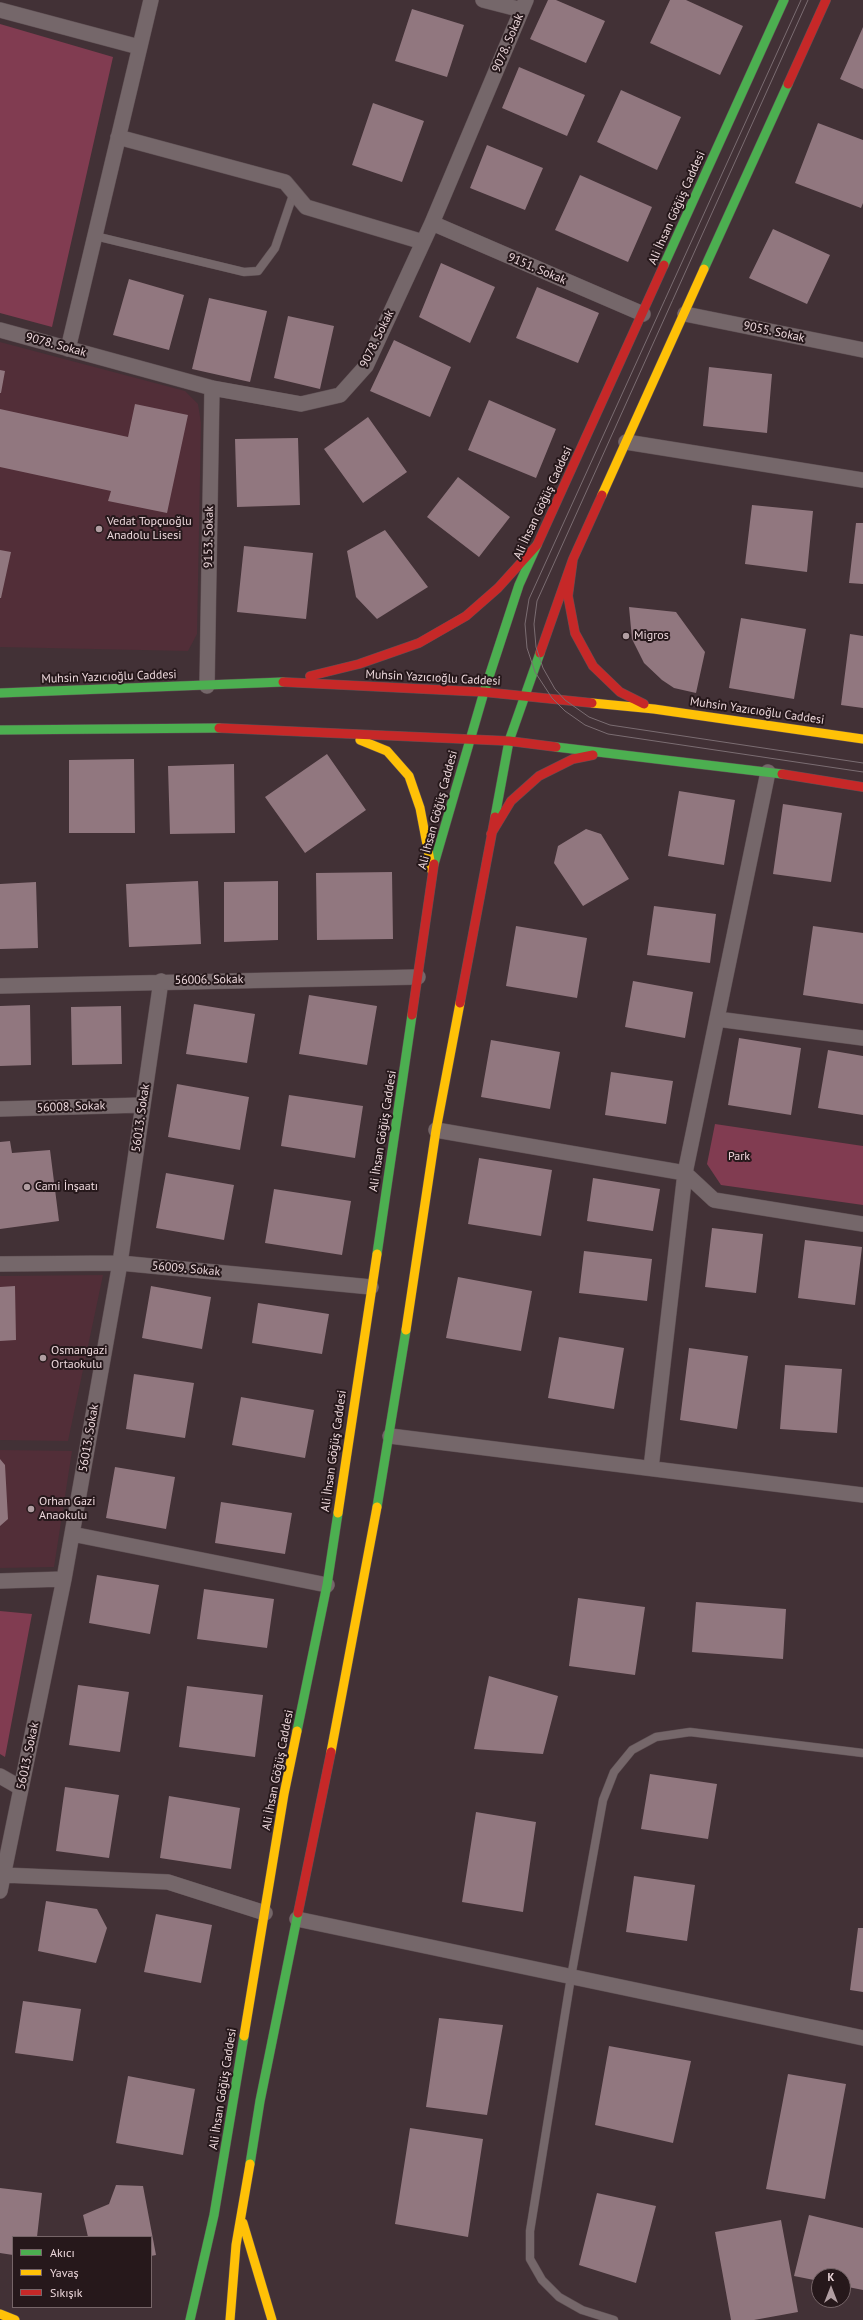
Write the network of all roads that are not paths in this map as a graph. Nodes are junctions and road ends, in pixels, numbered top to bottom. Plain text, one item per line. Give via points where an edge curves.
1 (150, 0) edge
2 (483, 0) edge
3 (784, 0) edge
4 (826, 0) edge
5 (524, 5) edge
6 (0, 10) edge
7 (139, 46) junction
8 (118, 137) junction
9 (294, 192) junction
10 (432, 224) junction
11 (95, 236) junction
12 (423, 242) junction
13 (643, 314) junction
14 (685, 314) junction
15 (0, 330) edge
16 (68, 349) junction
17 (863, 350) edge
18 (212, 388) junction
19 (626, 442) junction
20 (863, 480) edge
21 (536, 546) junction
22 (573, 559) junction
23 (287, 682) junction
24 (207, 686) junction
25 (484, 692) junction
26 (0, 693) edge
27 (524, 696) junction
28 (654, 709) junction
29 (0, 730) edge
30 (344, 734) junction
31 (863, 739) edge
32 (469, 740) junction
33 (509, 741) junction
34 (611, 752) junction
35 (768, 772) junction
36 (863, 787) edge
37 (491, 834) junction
38 (432, 871) junction
39 (418, 977) junction
40 (161, 981) junction
41 (0, 986) edge
42 (717, 1019) junction
43 (863, 1038) edge
44 (143, 1105) junction
45 (0, 1110) edge
46 (436, 1130) junction
47 (685, 1173) junction
48 (863, 1224) edge
49 (120, 1263) junction
50 (0, 1264) edge
51 (371, 1287) junction
52 (390, 1436) junction
53 (651, 1468) junction
54 (863, 1495) edge
55 (72, 1534) junction
56 (64, 1579) junction
57 (0, 1581) edge
58 (327, 1585) junction
59 (863, 1752) edge
60 (0, 1776) edge
61 (21, 1788) junction
62 (3, 1875) junction
63 (0, 1891) edge
64 (265, 1913) junction
65 (297, 1919) junction
66 (571, 1977) junction
67 (863, 2038) edge
68 (241, 2215) junction
69 (0, 2314) edge
70 (15, 2320) edge
71 (190, 2320) edge
72 (230, 2320) edge
73 (272, 2320) edge
74 (614, 2320) edge

1 - 7 street
2 - 5 street
3 - 13 main road, Ali İhsan Göğüş Caddesi
4 - 14 main road
5 - 10 street, 9078. Sokak
6 - 7 street
7 - 8 street
8 - 9 street via 285,182
8 - 11 street
9 - 11 lane via 275,248 258,271 244,272
9 - 12 street via 306,207
10 - 12 street, 9078. Sokak
10 - 13 street, 9151. Sokak
11 - 16 street
12 - 18 street, 9078. Sokak via 366,366 340,395 301,404
13 - 21 main road, Ali İhsan Göğüş Caddesi
14 - 17 street, 9055. Sokak
14 - 19 main road
15 - 16 street, 9078. Sokak
16 - 18 street, 9078. Sokak
18 - 24 street, 9153. Sokak
19 - 20 street
19 - 22 main road
21 - 23 main road via 498,588 466,616 419,643 359,664
21 - 25 main road, Ali İhsan Göğüş Caddesi via 519,584
22 - 27 main road
22 - 28 main road via 568,596 575,633 589,659 620,692
23 - 24 main road, Muhsin Yazıcıoğlu Caddesi
23 - 25 main road, Muhsin Yazıcıoğlu Caddesi
24 - 26 main road, Muhsin Yazıcıoğlu Caddesi
25 - 27 main road, Muhsin Yazıcıoğlu Caddesi
25 - 32 main road, Ali İhsan Göğüş Caddesi
27 - 28 main road, Muhsin Yazıcıoğlu Caddesi
27 - 33 main road
28 - 31 main road, Muhsin Yazıcıoğlu Caddesi
29 - 30 main road via 208,727
30 - 32 main road
30 - 38 main road via 387,751 410,776 420,808
32 - 33 main road
32 - 38 main road, Ali İhsan Göğüş Caddesi
33 - 34 main road
33 - 37 main road
34 - 35 main road
34 - 37 main road via 573,759 539,776 511,802
35 - 36 main road
35 - 42 street
37 - 46 main road
38 - 39 main road, Ali İhsan Göğüş Caddesi
39 - 40 street, 56006. Sokak
39 - 51 main road, Ali İhsan Göğüş Caddesi
40 - 41 street, 56006. Sokak
40 - 44 street, 56013. Sokak
42 - 43 street
42 - 47 street
44 - 45 street, 56008. Sokak
44 - 49 street, 56013. Sokak
46 - 47 street
46 - 52 main road
47 - 48 street via 714,1200
47 - 53 street
49 - 50 street, 56009. Sokak
49 - 51 street, 56009. Sokak
49 - 55 street, 56013. Sokak
51 - 58 main road, Ali İhsan Göğüş Caddesi
52 - 53 street
52 - 65 main road
53 - 54 street
55 - 56 street, 56013. Sokak
55 - 58 street
56 - 57 street
56 - 61 street, 56013. Sokak
58 - 64 main road, Ali İhsan Göğüş Caddesi via 284,1794
59 - 66 lane via 690,1732 656,1737 632,1750 614,1772 603,1800
60 - 61 street
61 - 62 street, 56013. Sokak
62 - 63 street, 56013. Sokak
62 - 64 street via 168,1882
64 - 71 main road, Ali İhsan Göğüş Caddesi via 214,2215
65 - 66 street
65 - 68 main road via 260,2101
66 - 67 street
66 - 74 lane via 530,2231 530,2259 542,2280 559,2297 582,2310
68 - 72 main road
68 - 73 main road
69 - 70 main road

